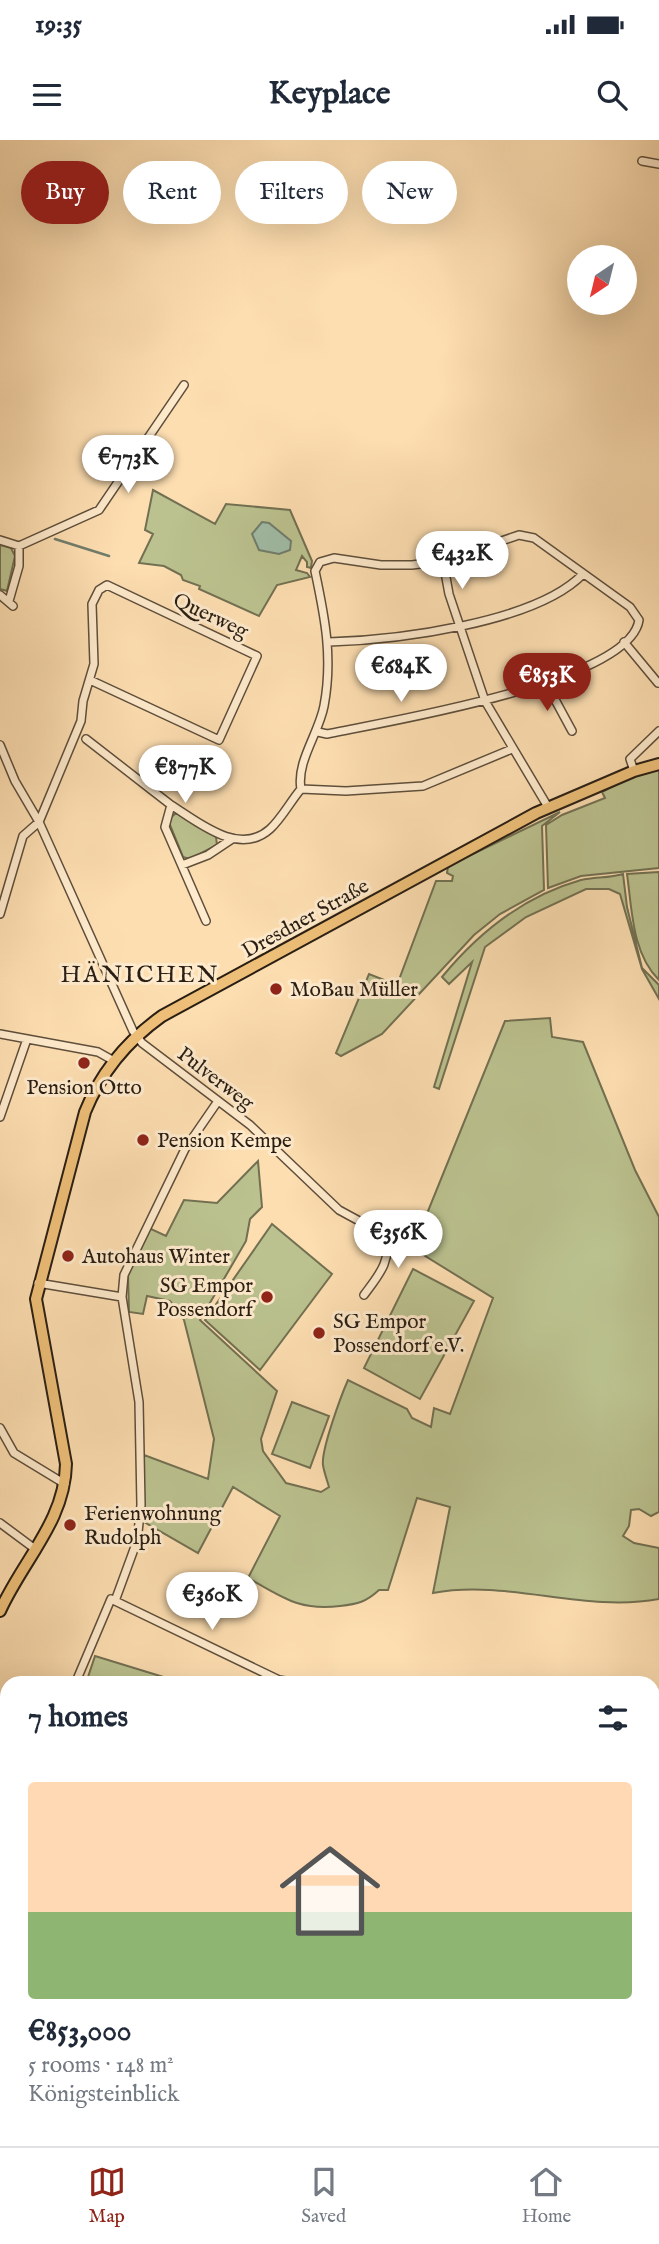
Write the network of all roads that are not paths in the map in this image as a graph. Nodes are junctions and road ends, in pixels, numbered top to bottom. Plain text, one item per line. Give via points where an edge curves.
1 (642, 161) dead end
2 (659, 164) edge
3 (184, 385) dead end
4 (0, 540) edge
5 (19, 546) junction
6 (443, 561) junction
7 (583, 574) junction
8 (0, 594) edge
9 (459, 626) junction
10 (329, 642) junction
11 (624, 642) junction
12 (90, 680) junction
13 (546, 683) junction
14 (658, 683) edge
15 (485, 701) junction
16 (572, 731) dead end
17 (659, 731) edge
18 (318, 732) junction
19 (86, 740) dead end
20 (0, 745) edge
21 (512, 749) junction
22 (659, 764) edge
23 (634, 771) junction
24 (301, 789) junction
25 (171, 805) junction
26 (548, 807) junction
27 (39, 822) junction
28 (232, 839) junction
29 (182, 865) junction
30 (0, 915) edge
31 (206, 921) dead end
32 (0, 1034) edge
33 (136, 1036) junction
34 (27, 1039) junction
35 (114, 1061) junction
36 (218, 1101) junction
37 (0, 1117) edge
38 (38, 1283) junction
39 (364, 1295) dead end
40 (122, 1297) junction
41 (0, 1428) edge
42 (66, 1484) junction
43 (0, 1523) edge
44 (35, 1549) junction
45 (115, 1601) junction
46 (0, 1611) edge
47 (78, 1676) edge
48 (271, 1676) edge

1 - 2 street
3 - 5 street via 99,510
4 - 5 street
5 - 8 street via 11,604
6 - 7 street via 519,535 534,538
6 - 9 street
6 - 10 street via 381,565 334,558 316,566
7 - 9 street via 532,606
7 - 11 street via 636,612 638,628
9 - 10 street
9 - 15 street
10 - 18 street
11 - 13 street
11 - 14 street
12 - 12 street, Querweg via 94,664 92,604 107,585 257,656 219,740
12 - 27 street, Querweg via 81,720
13 - 15 street
13 - 16 street
15 - 18 street via 327,734
15 - 21 street
17 - 23 street via 630,759
18 - 24 street via 302,768
19 - 25 street
20 - 27 street
21 - 24 street via 423,786 345,792
21 - 26 street
22 - 23 main road, Dresdner Straße
23 - 26 main road, Dresdner Straße
24 - 28 street via 270,829 257,838
25 - 28 street
25 - 29 street via 165,827
26 - 33 main road, Dresdner Straße via 162,1016
27 - 30 street, Querweg via 23,836
27 - 33 street
28 - 29 street
29 - 31 street
32 - 34 street
33 - 35 main road, Dresdner Straße
33 - 36 street, Pulverweg
34 - 35 street via 98,1052
34 - 37 street
35 - 38 main road, Dresdner Straße via 85,1112
36 - 39 street, Pulverweg via 269,1142 339,1210 385,1235 390,1250
36 - 40 street via 189,1142 127,1263
38 - 40 street
38 - 42 main road, Dresdner Straße via 36,1312
40 - 45 street via 139,1402 141,1504 136,1541
41 - 42 street via 14,1453
42 - 44 main road
43 - 44 street
44 - 46 main road
45 - 47 street via 111,1599
45 - 48 street

